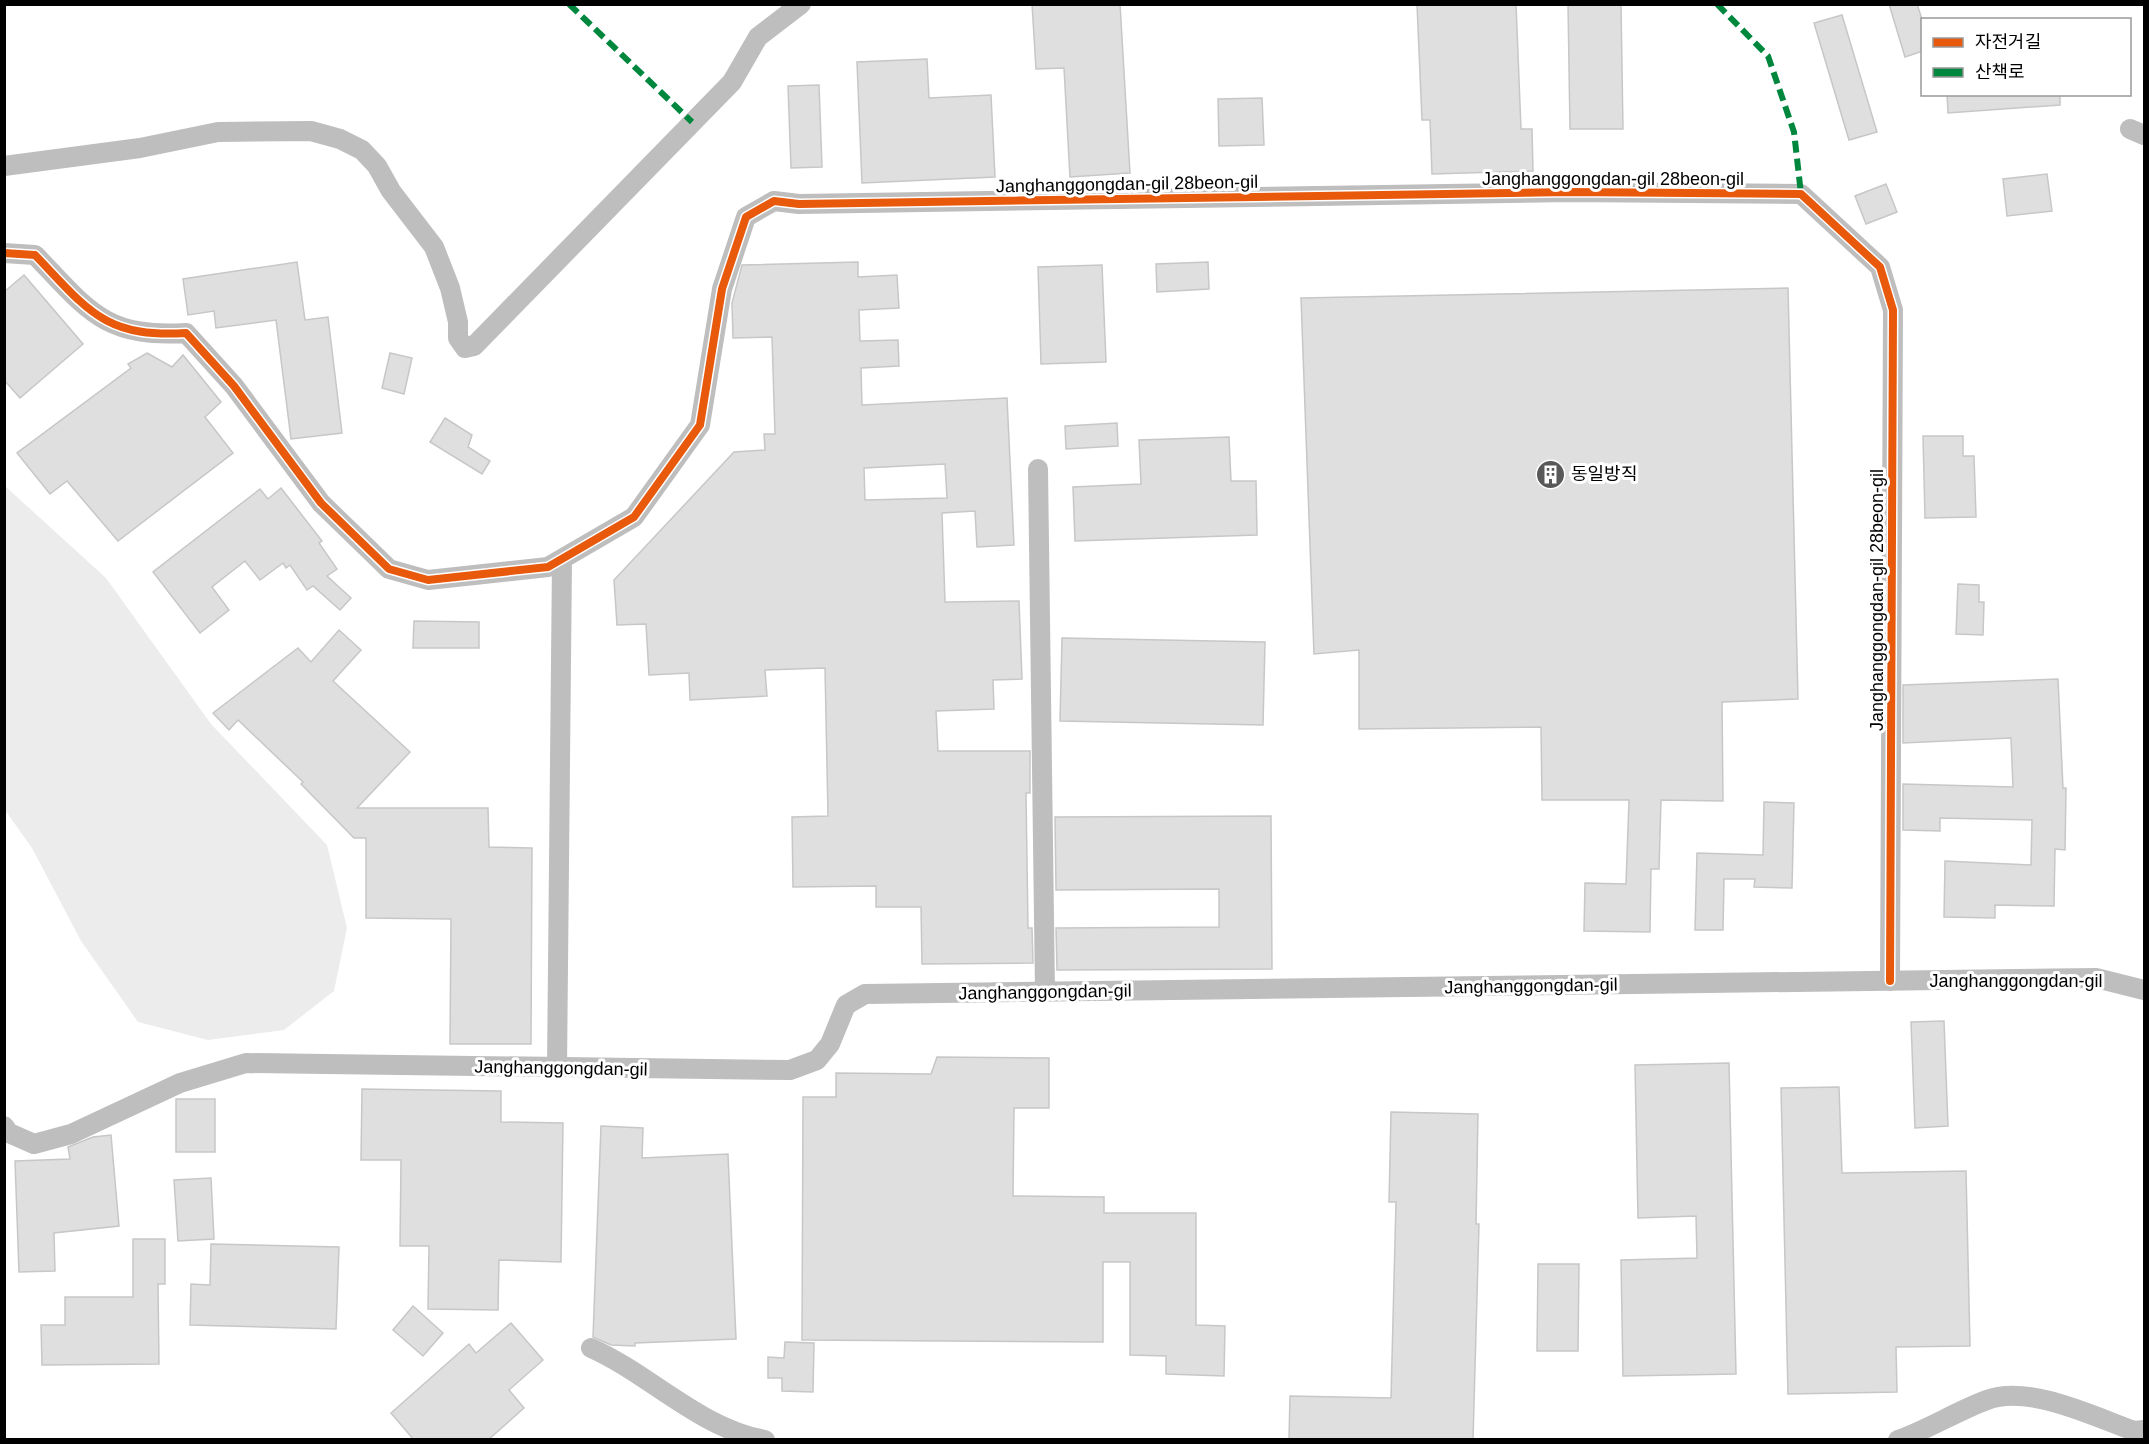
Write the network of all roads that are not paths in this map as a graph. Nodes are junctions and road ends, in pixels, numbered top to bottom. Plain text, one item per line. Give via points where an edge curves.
1 (801, 4) edge
2 (4, 166) edge
3 (4, 253) edge
4 (1038, 469) dead end
5 (561, 560) junction
6 (1890, 981) junction
7 (2145, 990) edge
8 (1045, 992) junction
9 (557, 1068) junction
10 (4, 1126) edge
11 (591, 1348) dead end
12 (2145, 1430) edge
13 (765, 1440) edge
14 (1898, 1440) edge

1 - 2 street via 758,37 732,82 474,346 465,348 458,338 450,288 434,247 377,166 362,150 340,139 311,131 218,132 140,148
3 - 5 street, Janghanggongdan-gil 28beon-gil via 35,255 97,317 128,331 155,335 186,333 234,386 321,503 389,569 428,580 548,567
4 - 8 street
5 - 6 street, Janghanggongdan-gil 28beon-gil via 634,518 700,426 722,289 732,254 746,217 774,201 799,204 1569,192 1802,194 1880,267 1893,310
5 - 9 street
6 - 7 street, Janghanggongdan-gil via 2096,978
6 - 8 street, Janghanggongdan-gil
8 - 9 street, Janghanggongdan-gil via 865,994 846,1005 830,1044 817,1060 790,1070
9 - 10 street, Janghanggongdan-gil via 246,1063 180,1083 71,1134 44,1142 34,1144 9,1133
11 - 13 street via 711,1421
12 - 14 street via 2134,1431 2066,1406 2021,1396 1989,1399

